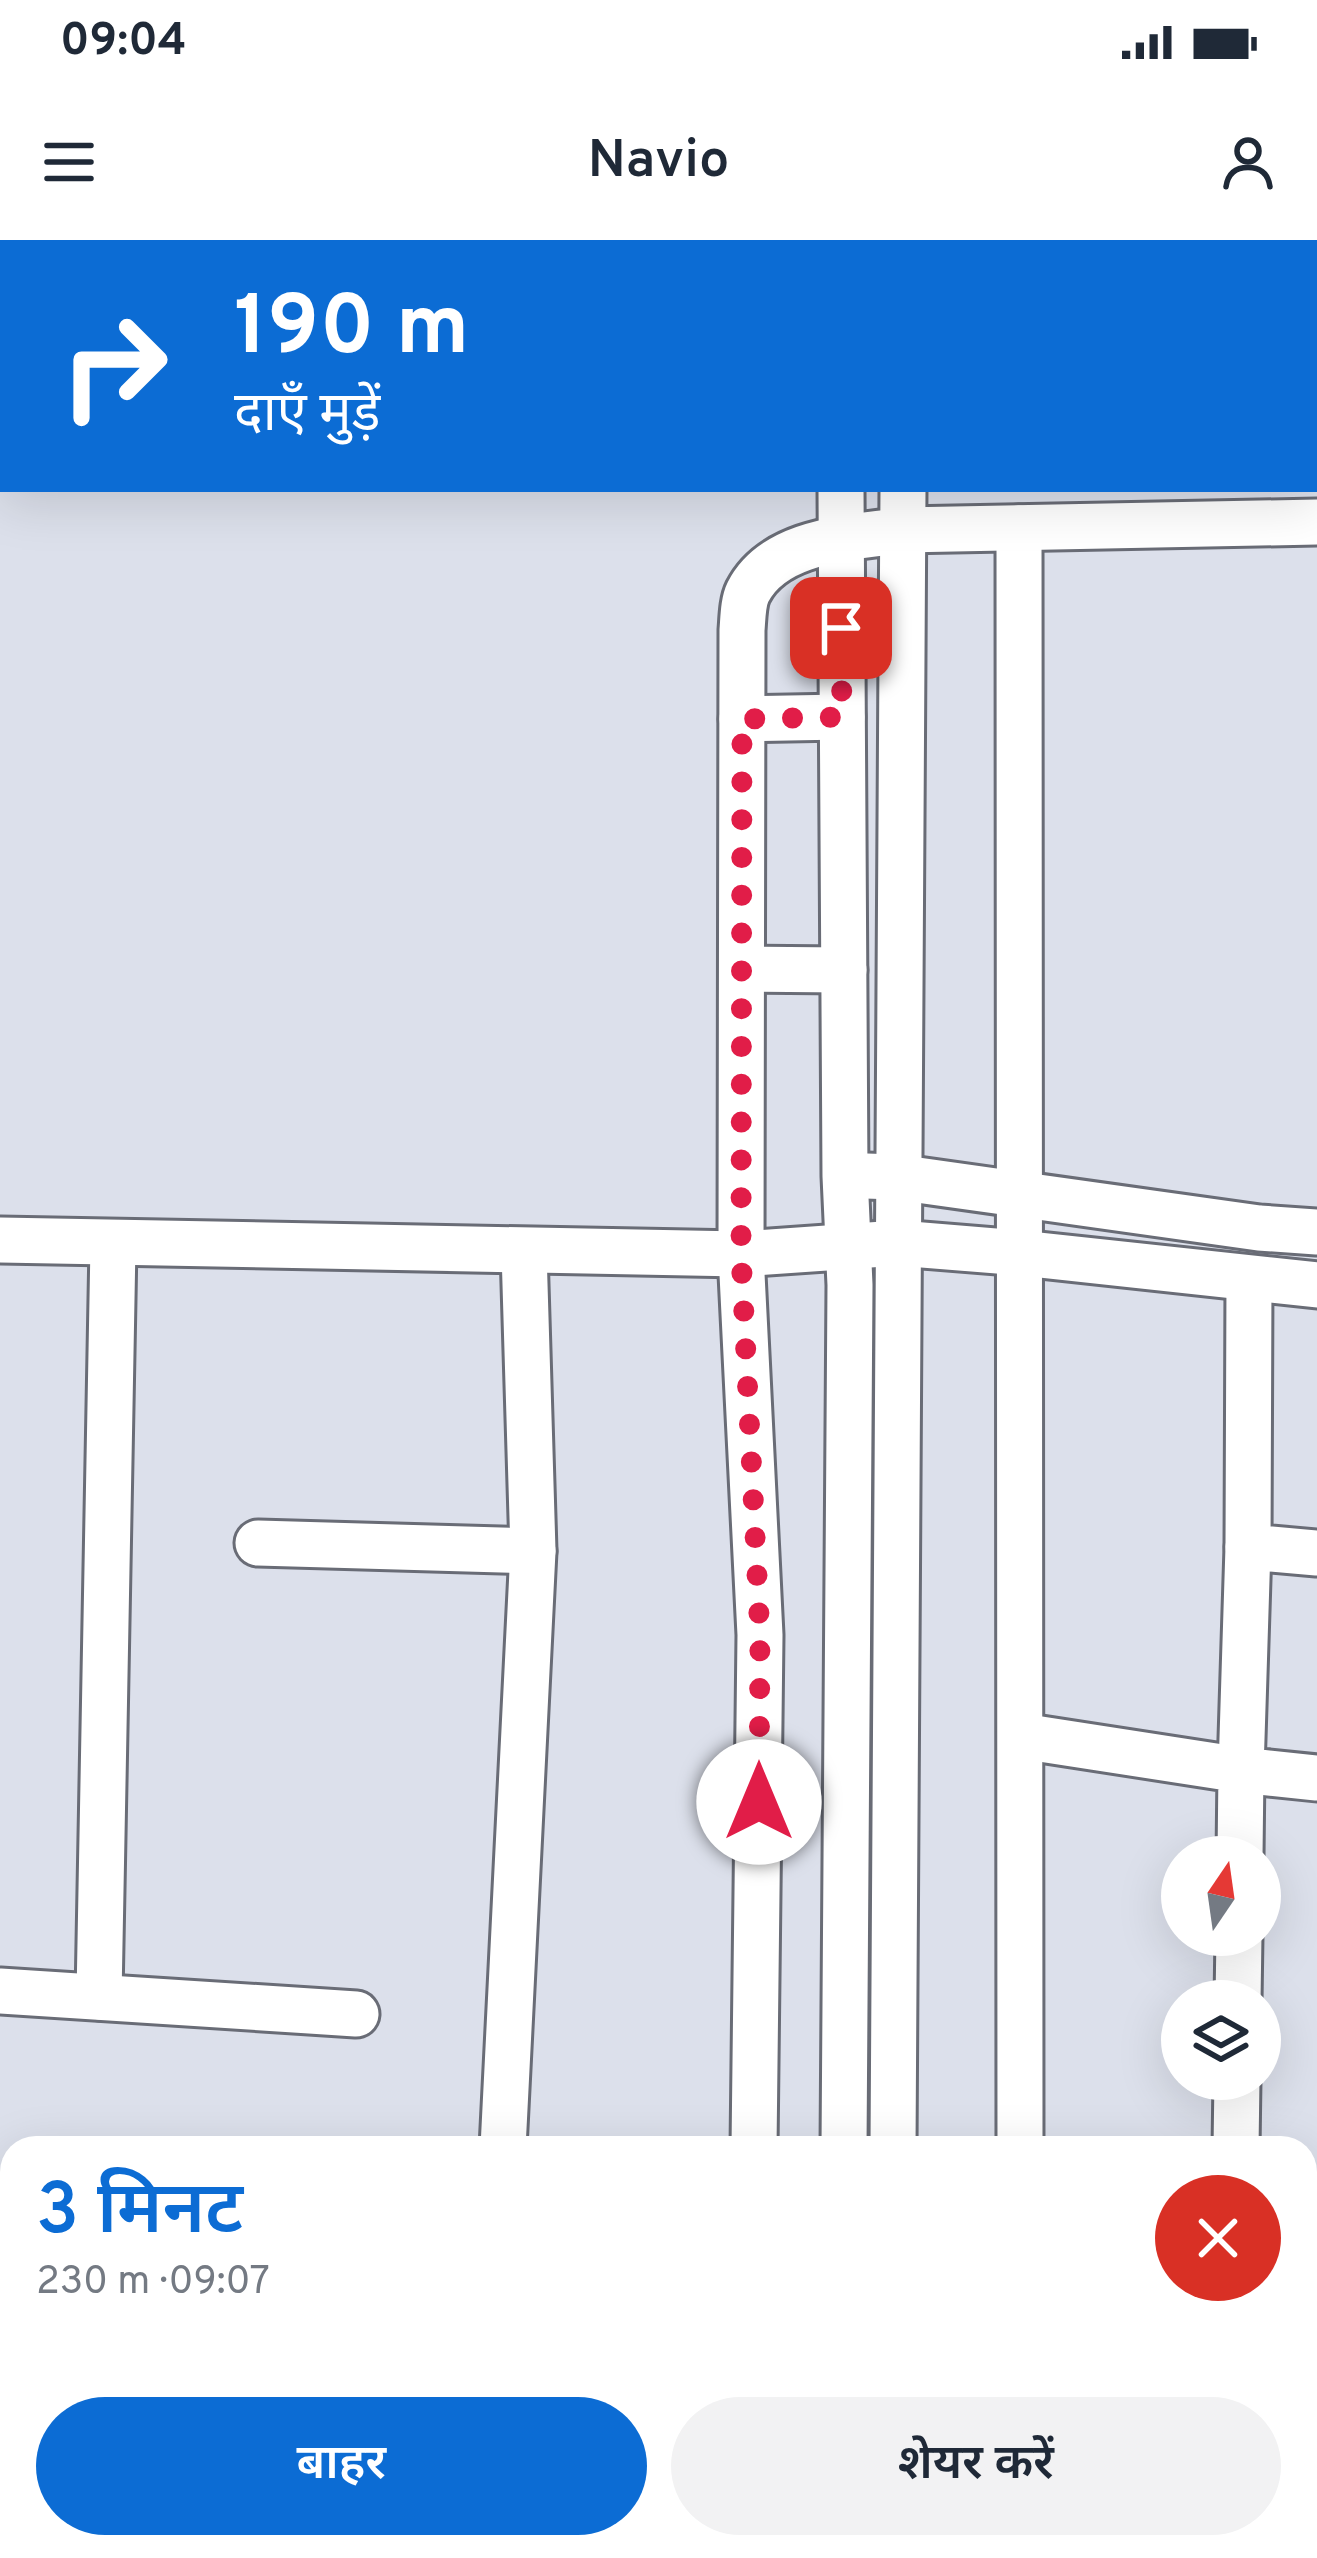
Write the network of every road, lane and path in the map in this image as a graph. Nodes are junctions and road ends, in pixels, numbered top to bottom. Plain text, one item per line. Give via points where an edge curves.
1 (841, 492) edge
2 (903, 510) edge
3 (1317, 522) edge
4 (1019, 528) junction
5 (840, 539) junction
6 (842, 717) junction
7 (742, 719) junction
8 (742, 969) junction
9 (844, 970) junction
10 (845, 1176) junction
11 (896, 1177) junction
12 (1022, 1197) junction
13 (1317, 1232) edge
14 (0, 1240) edge
15 (898, 1244) junction
16 (113, 1245) junction
17 (848, 1247) junction
18 (524, 1251) junction
19 (1021, 1252) junction
20 (741, 1255) junction
21 (1249, 1279) junction
22 (1317, 1285) edge
23 (258, 1543) dead end
24 (1248, 1547) junction
25 (533, 1551) junction
26 (1317, 1553) edge
27 (1021, 1736) junction
28 (1241, 1770) junction
29 (1317, 1778) edge
30 (1240, 1836) edge
31 (0, 1991) edge
32 (99, 1997) junction
33 (356, 2014) dead end
34 (1237, 2100) edge
35 (504, 2136) edge
36 (754, 2136) edge
37 (844, 2136) edge
38 (893, 2136) edge
39 (1019, 2136) edge
40 (1236, 2136) edge

1 - 5 street
2 - 4 street
2 - 5 street
2 - 11 street
3 - 4 street
4 - 12 street
5 - 6 street
5 - 7 street via 792,552 747,593
6 - 7 street
6 - 9 street
7 - 8 street
8 - 9 street
8 - 20 street
9 - 10 street
10 - 11 street
10 - 17 street
11 - 12 street
11 - 15 street
12 - 13 street
12 - 19 street
14 - 16 street
15 - 17 street
15 - 19 street
15 - 38 street
16 - 18 street
16 - 32 street
17 - 20 street
17 - 37 street
18 - 20 street
18 - 25 street
19 - 21 street
19 - 27 street
20 - 36 street via 760,1635
21 - 22 street
21 - 24 street
23 - 25 street
24 - 26 street
24 - 28 street
25 - 35 street
27 - 28 street
27 - 39 street
28 - 29 street
28 - 30 street
31 - 32 street
32 - 33 street
34 - 40 street

